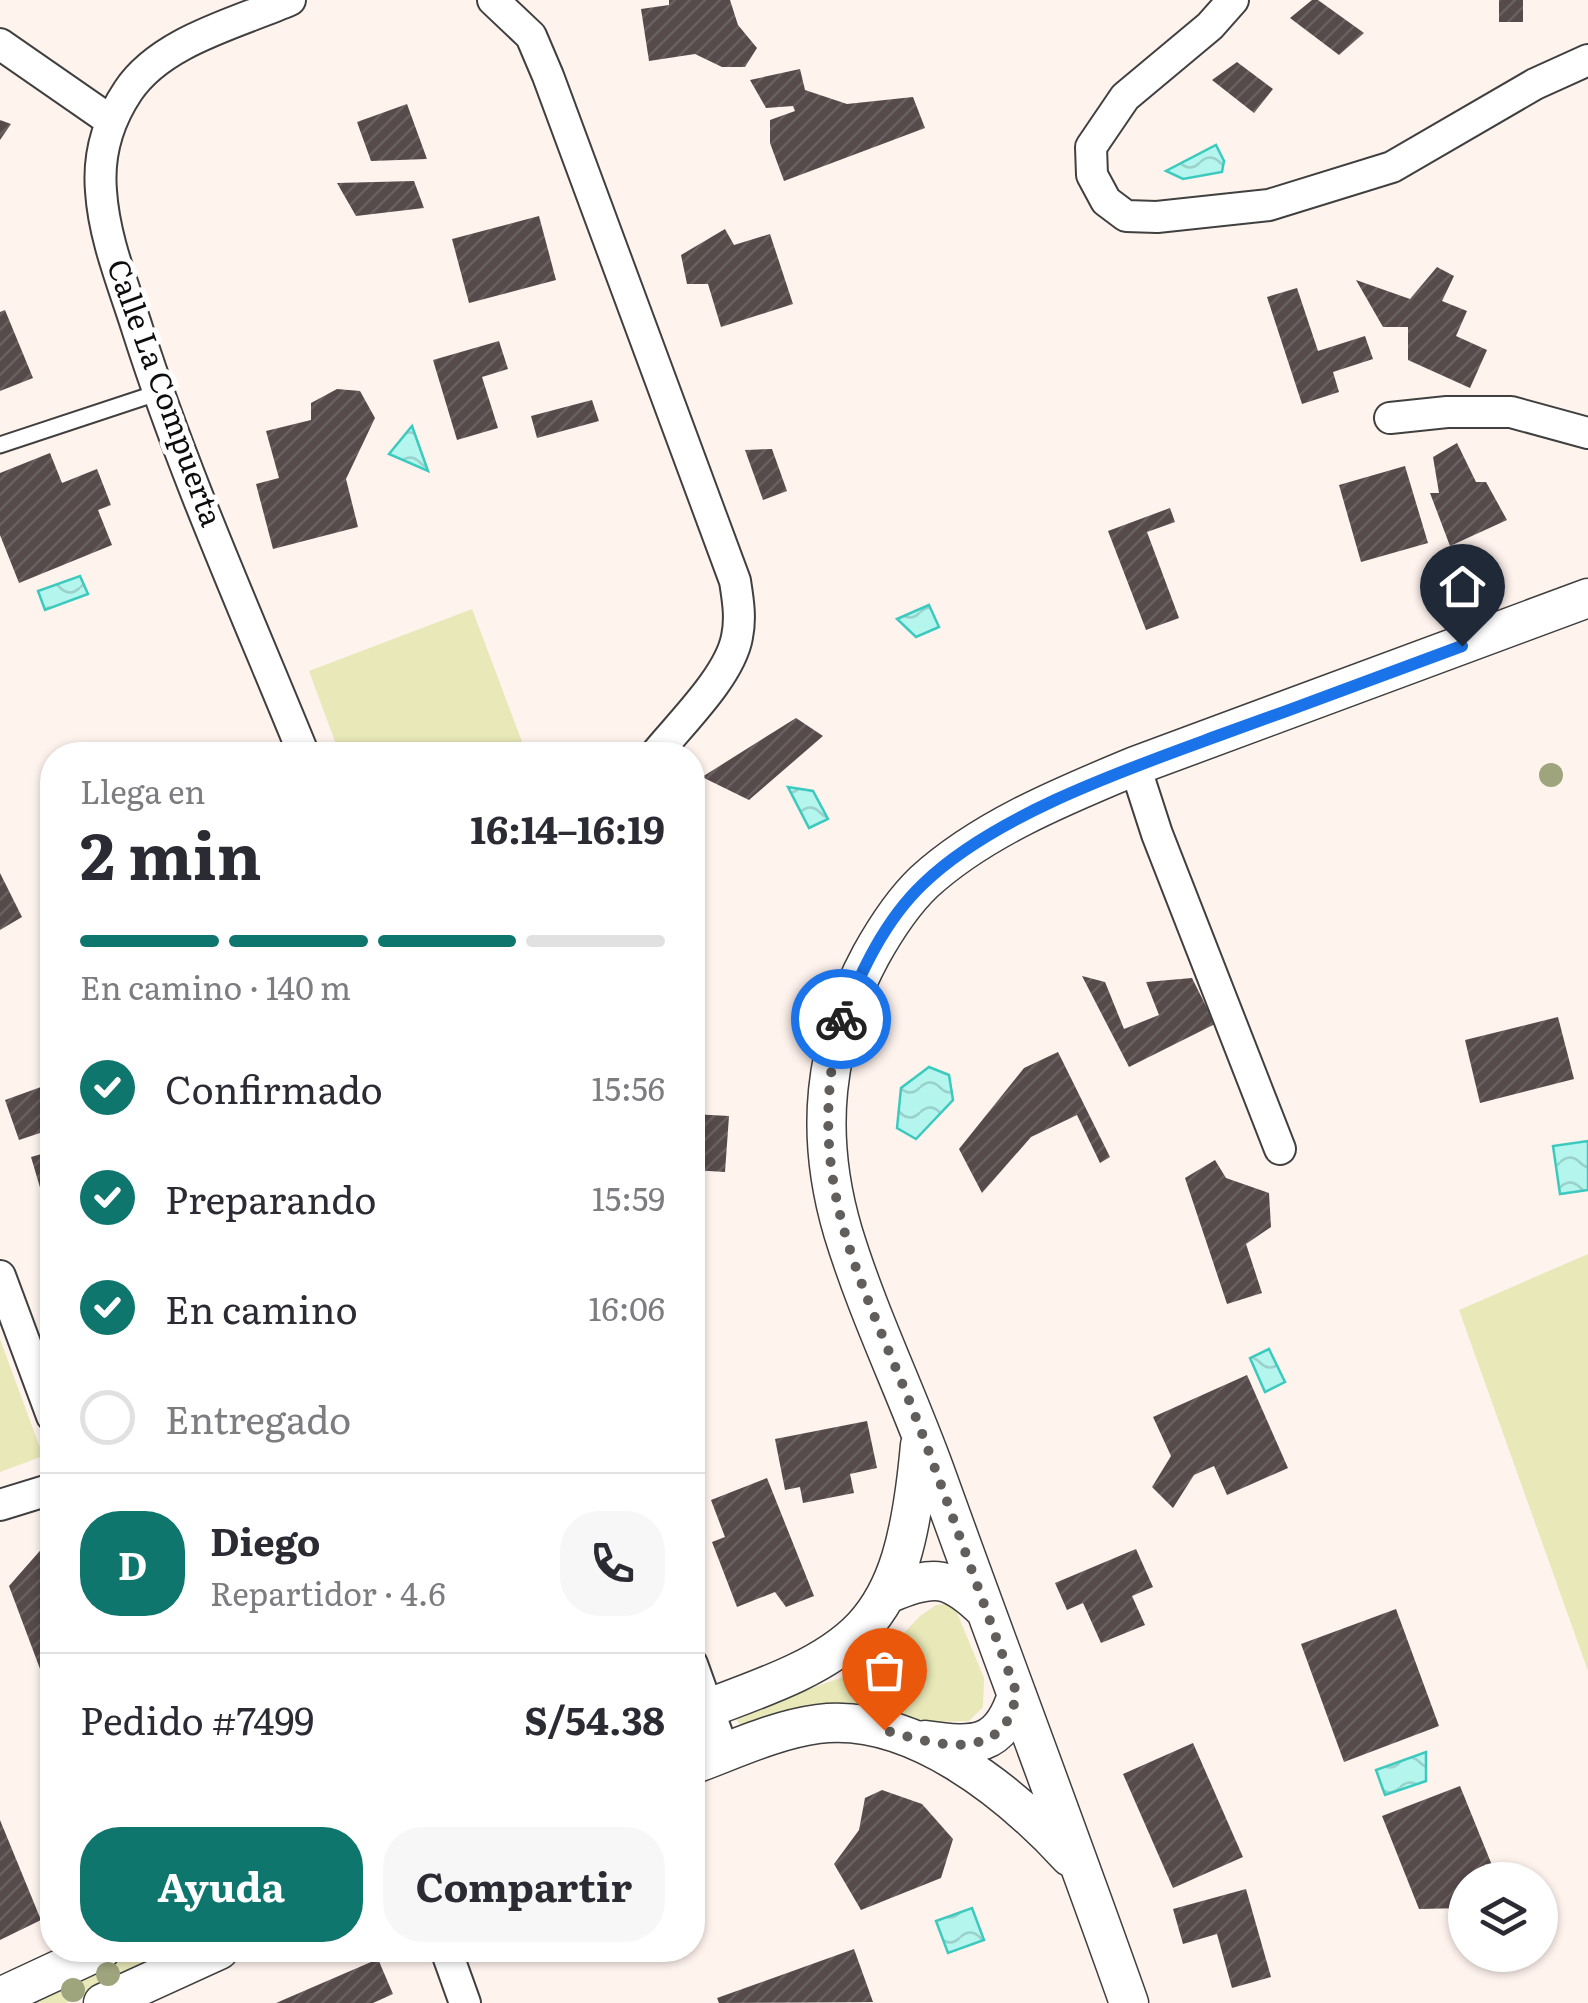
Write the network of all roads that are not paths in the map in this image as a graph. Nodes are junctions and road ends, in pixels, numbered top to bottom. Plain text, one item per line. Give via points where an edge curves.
1 (290, 0) edge
2 (493, 0) edge
3 (1233, 0) edge
4 (0, 44) edge
5 (1588, 60) edge
6 (111, 121) junction
7 (158, 393) junction
8 (1390, 418) dead end
9 (1588, 433) edge
10 (0, 445) edge
11 (1588, 598) edge
12 (299, 742) edge
13 (665, 742) edge
14 (1135, 766) junction
15 (1280, 1149) dead end
16 (0, 1276) edge
17 (40, 1384) edge
18 (921, 1432) junction
19 (40, 1493) edge
20 (0, 1505) edge
21 (890, 1593) junction
22 (986, 1610) junction
23 (1017, 1694) junction
24 (705, 1709) edge
25 (913, 1738) junction
26 (708, 1759) edge
27 (1081, 1868) junction
28 (75, 1962) edge
29 (175, 1962) edge
30 (450, 1962) edge
31 (0, 1997) edge
32 (103, 2003) edge
33 (465, 2003) edge
34 (1129, 2003) edge

1 - 6 street, Calle La Compuerta via 160,54
2 - 13 street via 530,36 548,76 735,582 738,624 729,663
3 - 5 street via 1125,97 1091,148 1092,175 1106,200 1126,216 1270,205 1392,167
4 - 6 street
6 - 7 street, Calle La Compuerta via 102,148 108,232
7 - 10 lane
7 - 12 street, Calle La Compuerta
8 - 9 street via 1511,412
11 - 14 street
14 - 15 street
14 - 18 street via 969,848 924,883 890,921 841,1019 829,1068 830,1175 867,1302
16 - 17 street
18 - 21 street via 910,1526
18 - 22 street
19 - 20 street
21 - 22 street via 931,1579 952,1583
21 - 24 street via 839,1650
22 - 23 street
23 - 25 street via 999,1732 982,1741
23 - 27 street
25 - 26 street via 822,1724
25 - 27 street via 1002,1793
27 - 34 street
28 - 31 street
29 - 32 street
30 - 33 street

